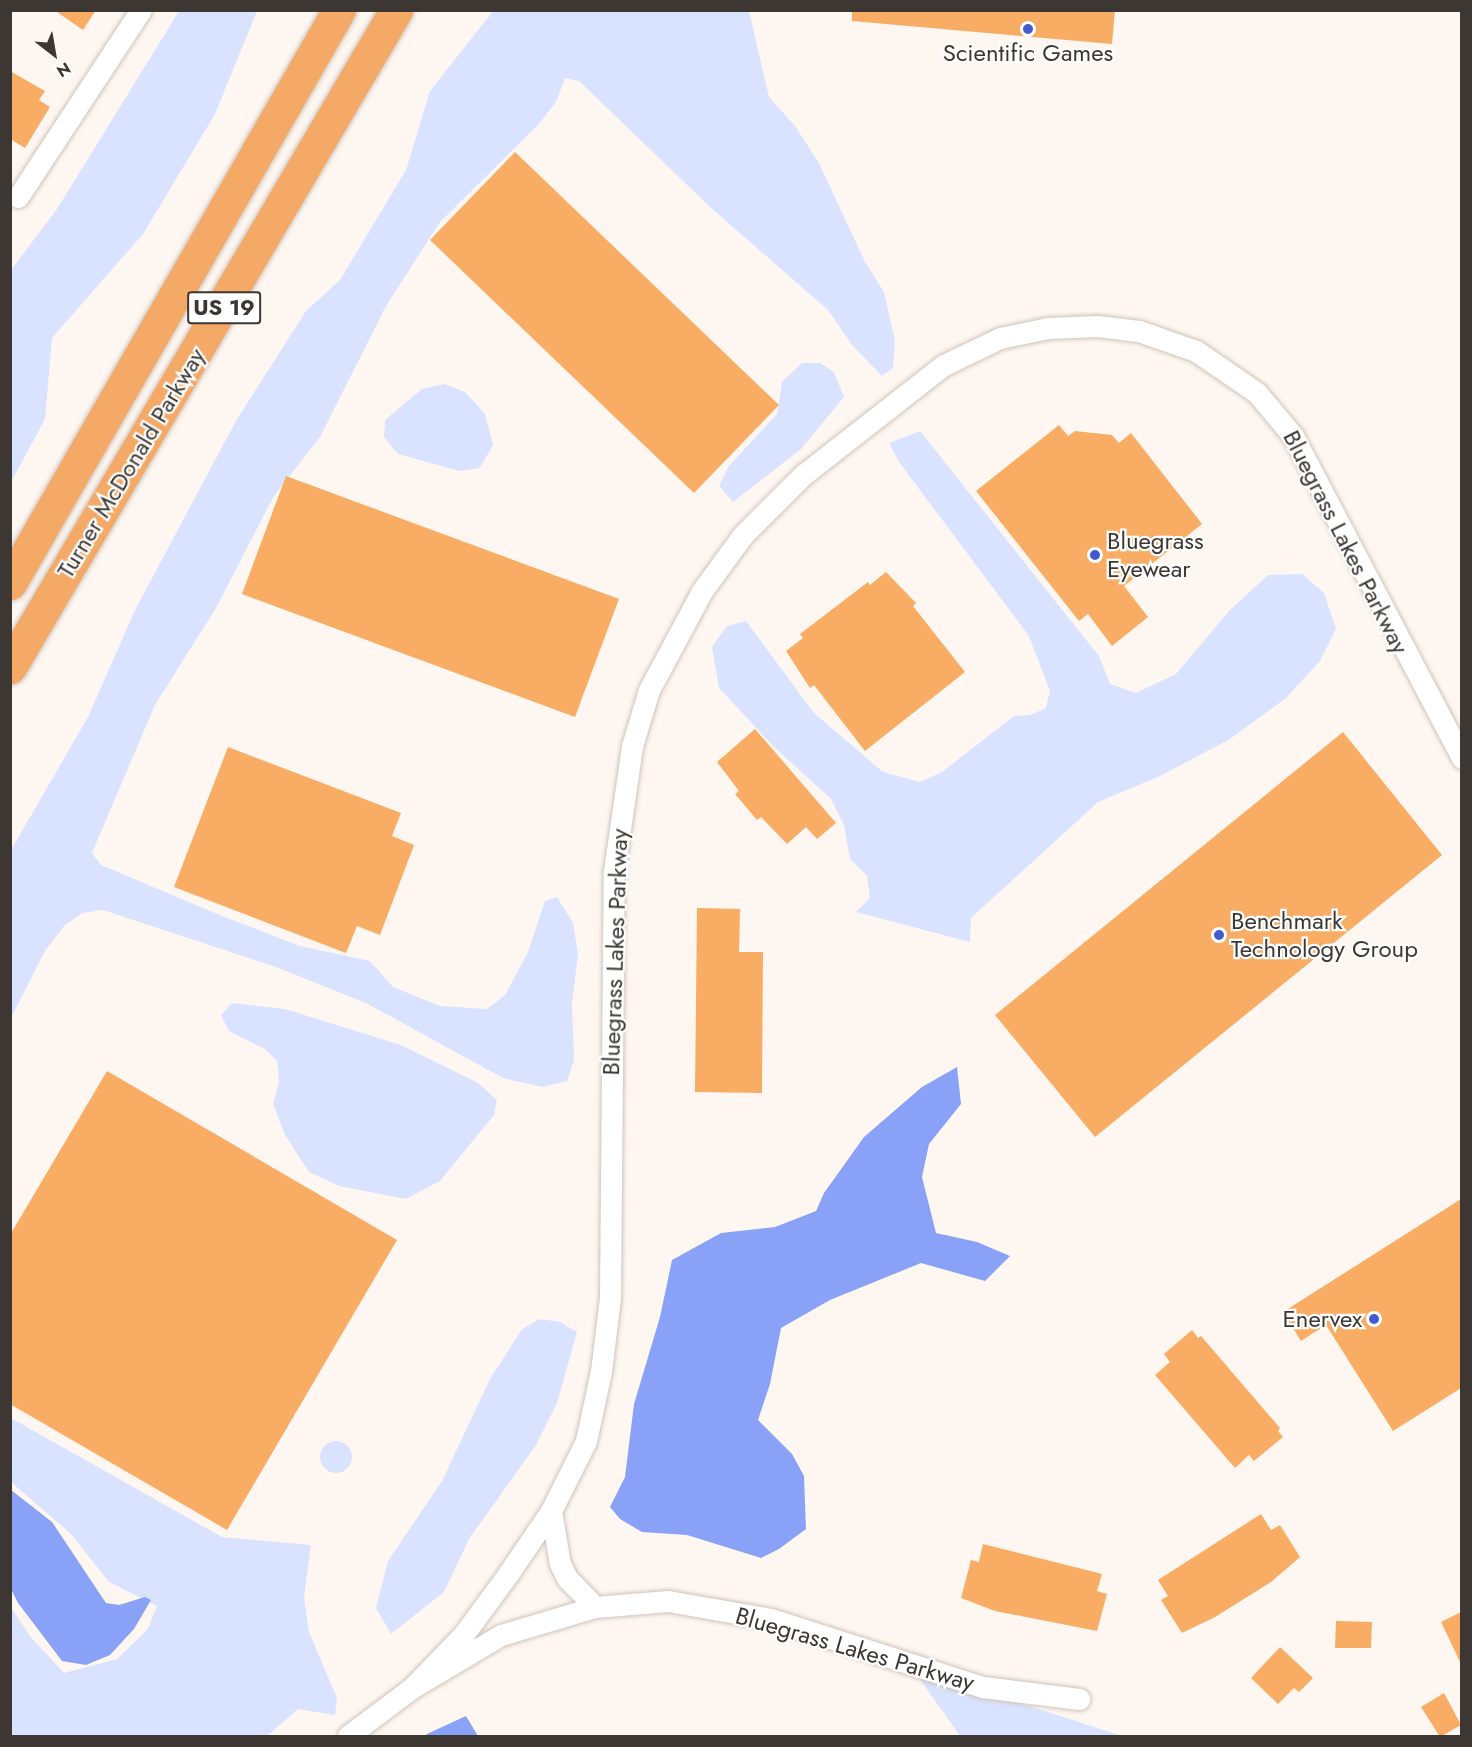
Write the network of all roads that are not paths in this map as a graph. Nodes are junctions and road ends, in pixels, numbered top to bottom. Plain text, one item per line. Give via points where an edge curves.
1 (141, 10) edge
2 (339, 10) edge
3 (396, 10) edge
4 (18, 197) dead end
5 (10, 583) edge
6 (48, 603) junction
7 (10, 667) edge
8 (10, 675) edge
9 (1461, 758) edge
10 (551, 1511) junction
11 (595, 1607) junction
12 (412, 1688) junction
13 (1079, 1699) dead end
14 (348, 1737) edge

1 - 4 street
2 - 5 highway, Turner McDonald Parkway / US 19
3 - 6 highway, Turner McDonald Parkway / US 19
6 - 7 highway, Turner McDonald Parkway / US 19
6 - 8 highway
9 - 10 street, Bluegrass Lakes Parkway via 1293,436 1257,393 1196,351 1118,328 1072,325 1024,332 972,349 944,365 855,430 765,511 708,582 649,690 632,746 614,871 610,1298 601,1371 586,1441
10 - 11 street via 560,1564 567,1578
10 - 12 street, Bluegrass Lakes Parkway via 473,1623
11 - 12 street, Bluegrass Lakes Parkway via 501,1635
11 - 13 street, Bluegrass Lakes Parkway via 669,1601 771,1619 983,1687
12 - 14 street, Bluegrass Lakes Parkway

